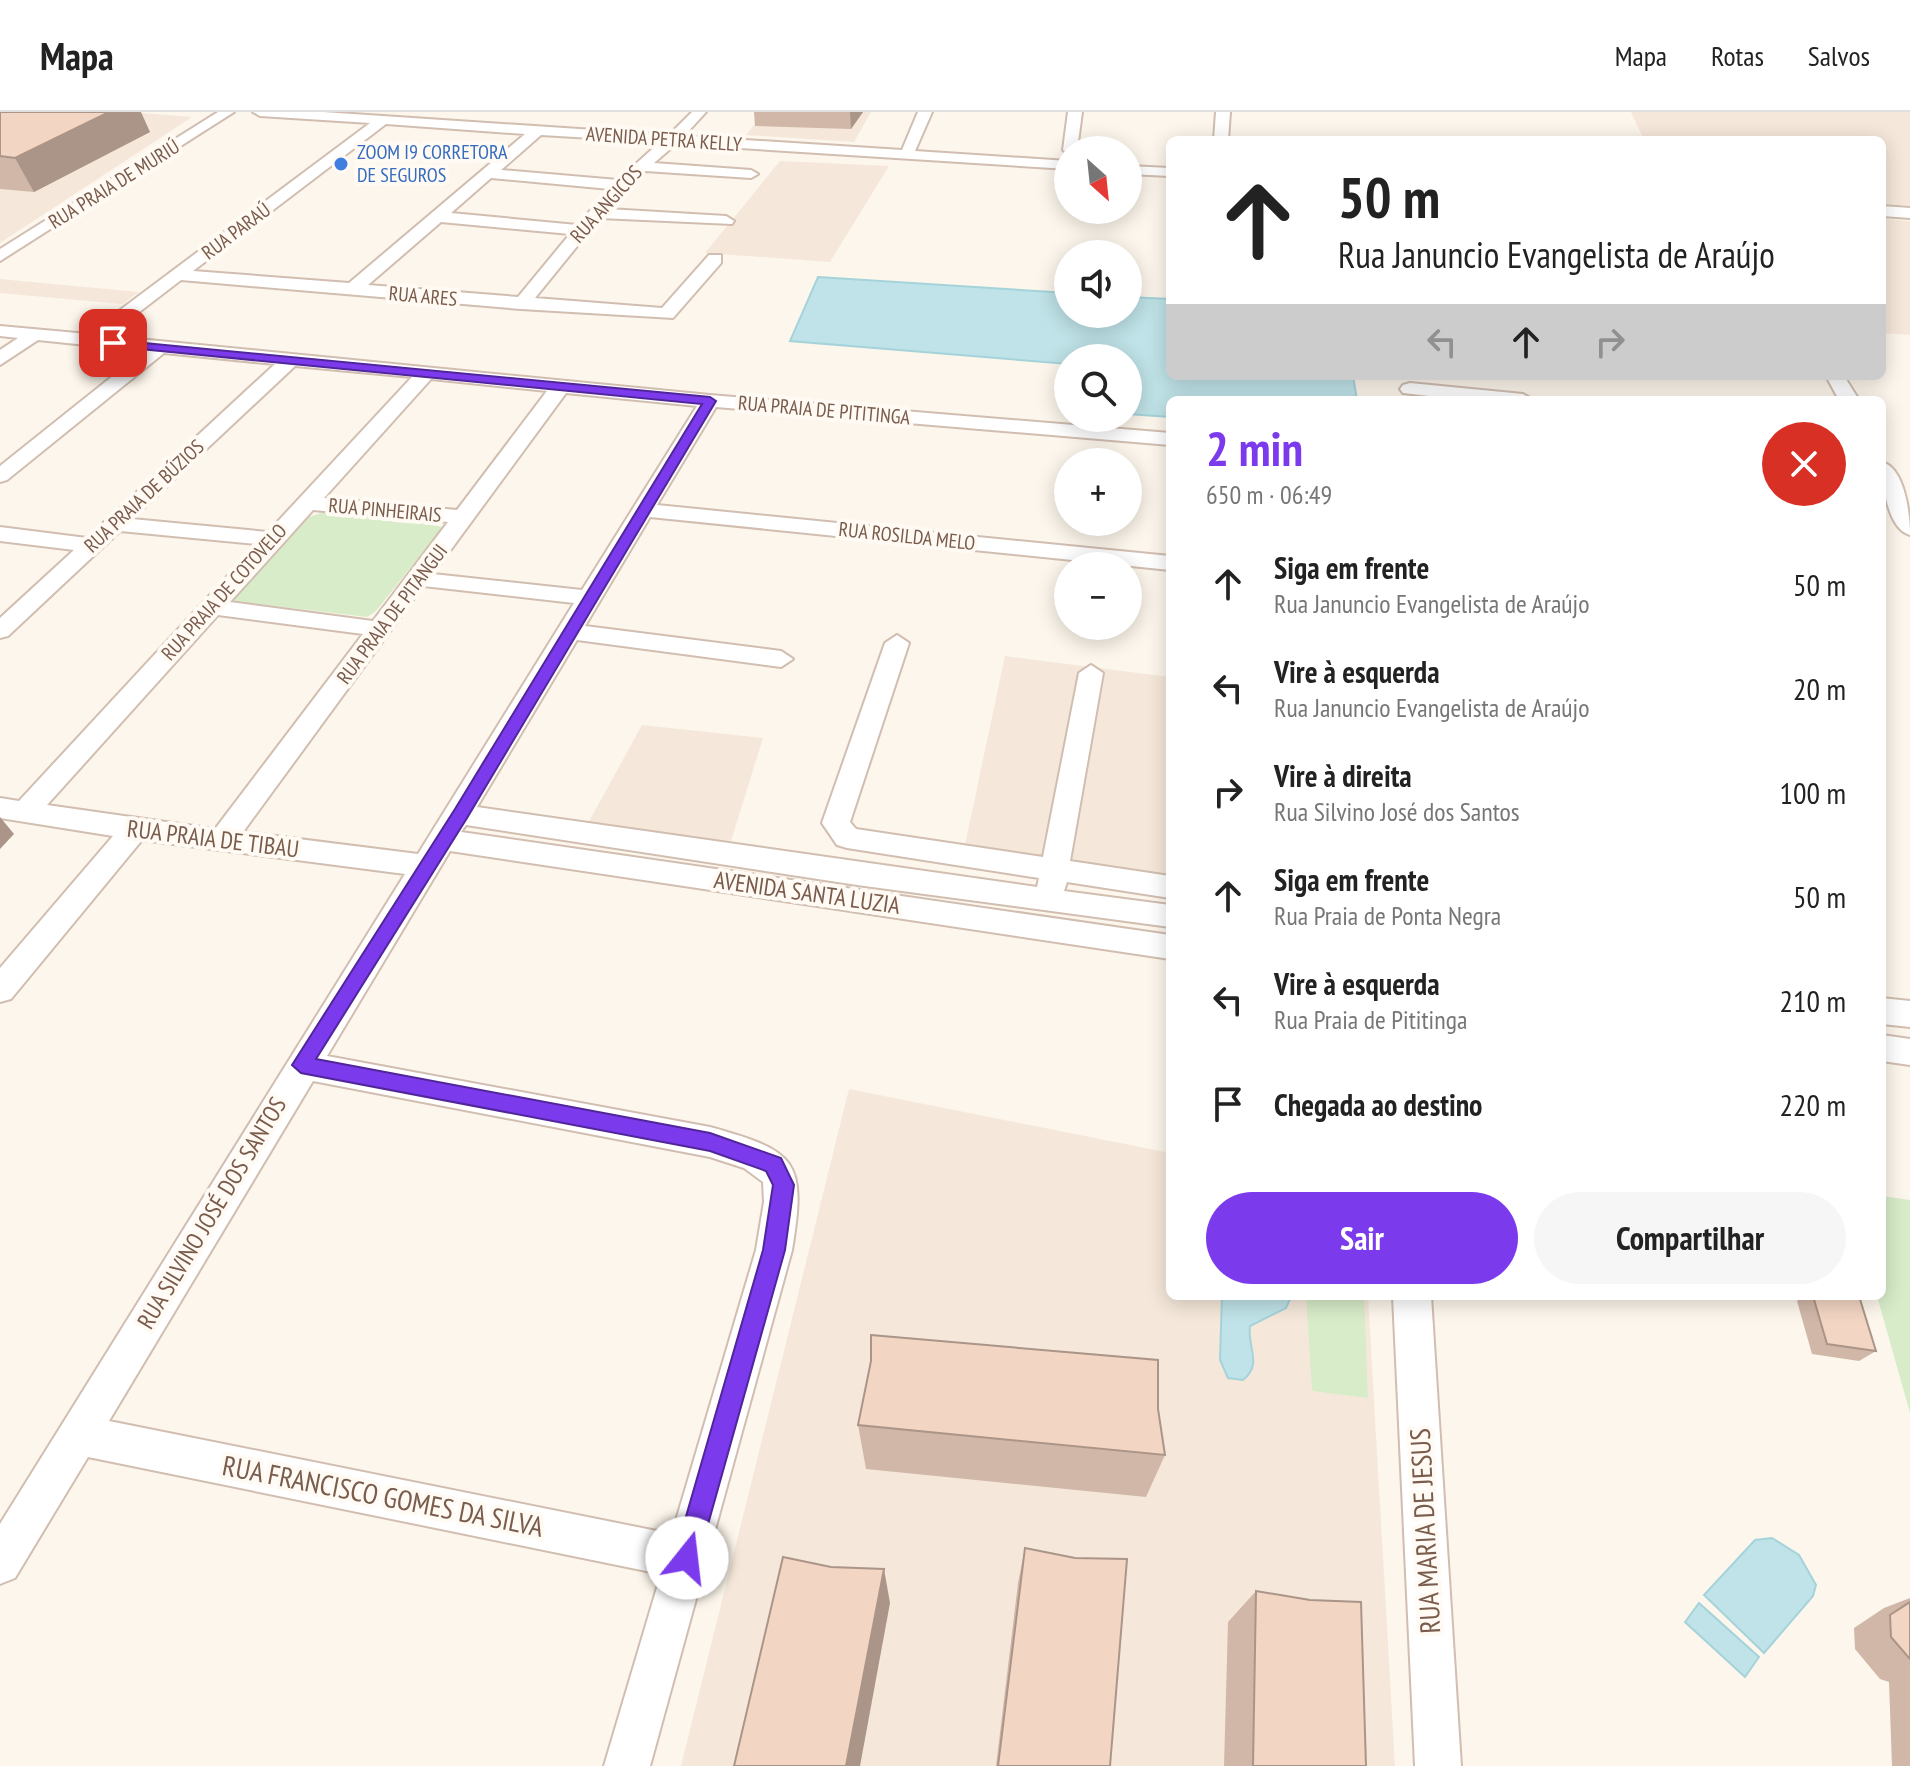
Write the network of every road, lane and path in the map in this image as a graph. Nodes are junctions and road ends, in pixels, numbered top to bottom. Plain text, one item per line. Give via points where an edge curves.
1 (227, 112) edge
2 (260, 112) edge
3 (338, 112) edge
4 (699, 112) edge
5 (925, 112) edge
6 (1075, 112) edge
7 (1223, 112) edge
8 (411, 114) edge
9 (382, 121) junction
10 (537, 131) junction
11 (675, 136) junction
12 (1072, 136) edge
13 (1221, 136) edge
14 (909, 149) junction
15 (1054, 156) edge
16 (1142, 162) edge
17 (1054, 164) edge
18 (1166, 164) edge
19 (641, 166) junction
20 (1142, 171) edge
21 (1166, 172) edge
22 (488, 173) junction
23 (751, 174) dead end
24 (621, 185) junction
25 (1886, 211) edge
26 (597, 213) junction
27 (1910, 213) edge
28 (441, 217) junction
29 (726, 221) dead end
30 (581, 230) junction
31 (0, 256) edge
32 (715, 259) dead end
33 (178, 275) junction
34 (353, 289) junction
35 (521, 304) junction
36 (0, 331) edge
37 (34, 335) junction
38 (90, 341) junction
39 (159, 348) junction
40 (0, 359) edge
41 (288, 362) junction
42 (425, 374) junction
43 (560, 387) junction
44 (1410, 388) edge
45 (1485, 396) edge
46 (710, 401) junction
47 (1166, 439) edge
48 (4, 470) edge
49 (1891, 479) edge
50 (306, 503) junction
51 (644, 510) junction
52 (464, 517) junction
53 (113, 524) junction
54 (1910, 528) edge
55 (0, 534) edge
56 (272, 539) junction
57 (91, 545) junction
58 (1166, 563) edge
59 (419, 579) junction
60 (592, 598) junction
61 (209, 607) junction
62 (380, 629) junction
63 (0, 631) edge
64 (571, 632) junction
65 (897, 643) dead end
66 (781, 659) dead end
67 (1091, 673) dead end
68 (13, 810) edge
69 (461, 814) junction
70 (135, 829) junction
71 (222, 840) junction
72 (436, 853) junction
73 (1052, 885) junction
74 (1166, 887) edge
75 (1166, 915) edge
76 (1166, 946) edge
77 (0, 990) edge
78 (1886, 1011) edge
79 (1910, 1014) edge
80 (1886, 1049) edge
81 (1910, 1052) edge
82 (301, 1065) junction
83 (1412, 1300) edge
84 (79, 1435) junction
85 (687, 1558) junction
86 (0, 1563) edge
87 (627, 1766) edge
88 (1438, 1766) edge

1 - 31 street, RUA PRAIA DE MURIÚ
2 - 9 street, AVENIDA PETRA KELLY
3 - 8 street, AVENIDA PETRA KELLY
4 - 11 street, RUA ANGICOS
5 - 14 street
6 - 12 street
7 - 13 street
8 - 11 street, AVENIDA PETRA KELLY via 586,124
9 - 10 street, AVENIDA PETRA KELLY
9 - 33 street, RUA PARAÚ
10 - 11 street, AVENIDA PETRA KELLY
10 - 22 street
11 - 14 street, AVENIDA PETRA KELLY
11 - 17 street, AVENIDA PETRA KELLY
11 - 19 street, RUA ANGICOS
14 - 15 street, AVENIDA PETRA KELLY
16 - 18 street
19 - 23 street
19 - 24 street, RUA ANGICOS
20 - 21 street
22 - 24 street
22 - 28 street
24 - 26 street, RUA ANGICOS
25 - 27 street
26 - 29 street
26 - 30 street, RUA ANGICOS
28 - 30 street
28 - 34 street
30 - 35 street, RUA ANGICOS
32 - 35 street, RUA ARES via 667,314
33 - 34 street, RUA ARES
33 - 38 street, RUA PARAÚ
34 - 35 street, RUA ARES
36 - 37 street, RUA PRAIA DE PITITINGA
37 - 38 street, RUA PRAIA DE PITITINGA
37 - 40 street
38 - 39 street, RUA PRAIA DE PITITINGA
39 - 41 street, RUA PRAIA DE PITITINGA
39 - 48 street
41 - 42 street, RUA PRAIA DE PITITINGA
41 - 53 street, RUA PRAIA DE BÚZIOS
42 - 43 street, RUA PRAIA DE PITITINGA
42 - 50 street, RUA PRAIA DE COTOVELO
43 - 46 street, RUA PRAIA DE PITITINGA
43 - 52 street, RUA PRAIA DE PITANGUI
44 - 45 street
46 - 47 street, RUA PRAIA DE PITITINGA
46 - 51 street, RUA SILVINO JOSÉ DOS SANTOS
49 - 54 street
50 - 52 street, RUA PINHEIRAIS
50 - 56 street, RUA PRAIA DE COTOVELO
51 - 58 street, RUA ROSILDA MELO
51 - 60 street, RUA SILVINO JOSÉ DOS SANTOS
52 - 59 street, RUA PRAIA DE PITANGUI
53 - 56 street
53 - 57 street, RUA PRAIA DE BÚZIOS
55 - 57 street
56 - 61 street, RUA PRAIA DE COTOVELO
57 - 63 street, RUA PRAIA DE BÚZIOS
59 - 60 street
59 - 62 street, RUA PRAIA DE PITANGUI
60 - 64 street, RUA SILVINO JOSÉ DOS SANTOS
61 - 62 street
61 - 68 street, RUA PRAIA DE COTOVELO
62 - 71 street, RUA PRAIA DE PITANGUI
64 - 66 street
64 - 69 street, RUA SILVINO JOSÉ DOS SANTOS
65 - 73 street via 836,823 840,832 856,842
67 - 73 street
68 - 70 street, RUA PRAIA DE TIBAU
69 - 72 street, RUA SILVINO JOSÉ DOS SANTOS
69 - 73 street, AVENIDA SANTA LUZIA via 857,874
70 - 71 street, RUA PRAIA DE TIBAU
70 - 77 street
71 - 72 street, RUA PRAIA DE TIBAU
72 - 76 street, AVENIDA SANTA LUZIA
72 - 82 street, RUA SILVINO JOSÉ DOS SANTOS
73 - 74 street
73 - 75 street, AVENIDA SANTA LUZIA
78 - 79 street
80 - 81 street
82 - 84 street, RUA SILVINO JOSÉ DOS SANTOS
82 - 85 street via 744,1151 774,1164 783,1185 774,1250
83 - 88 street, RUA MARIA DE JESUS
84 - 85 street, RUA FRANCISCO GOMES DA SILVA
84 - 86 street, RUA SILVINO JOSÉ DOS SANTOS
85 - 87 street

